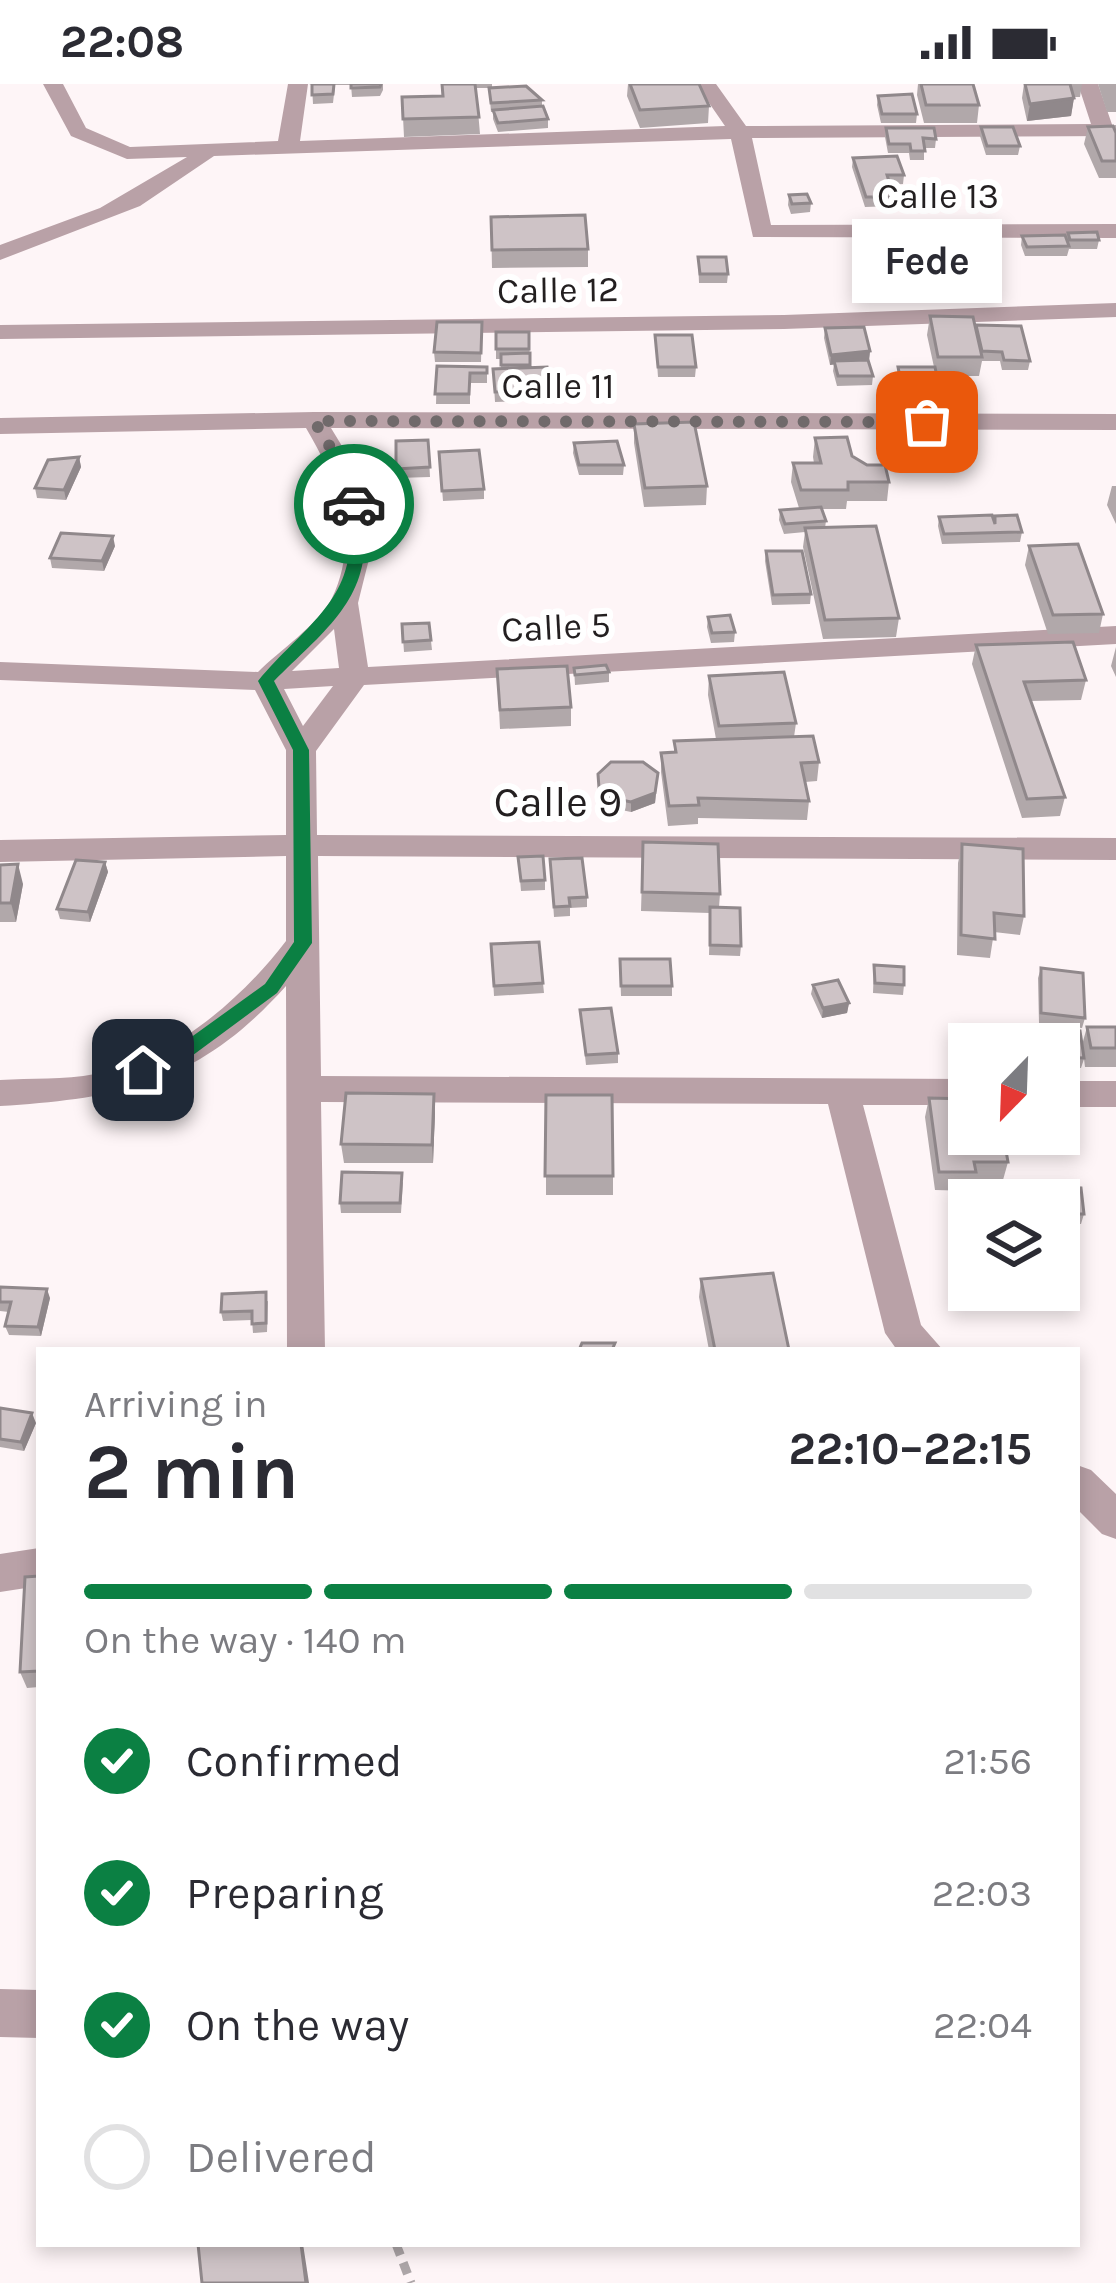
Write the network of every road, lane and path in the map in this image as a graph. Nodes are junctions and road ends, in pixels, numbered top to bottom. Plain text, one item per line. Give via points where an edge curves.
1 (53, 84) edge
2 (298, 84) edge
3 (706, 84) edge
4 (1088, 84) edge
5 (1110, 130) edge
6 (740, 132) junction
7 (288, 148) junction
8 (206, 153) junction
9 (1116, 231) edge
10 (0, 253) edge
11 (1116, 310) edge
12 (0, 332) edge
13 (314, 421) junction
14 (1116, 422) edge
15 (0, 426) edge
16 (344, 603) junction
17 (1116, 635) edge
18 (0, 670) edge
19 (356, 676) junction
20 (266, 681) junction
21 (301, 750) junction
22 (302, 845) junction
23 (1116, 849) edge
24 (0, 851) edge
25 (303, 943) junction
26 (301, 1088) junction
27 (842, 1091) junction
28 (948, 1092) edge
29 (0, 1094) edge
30 (1080, 1094) edge
31 (1116, 1094) edge
32 (306, 1347) edge
33 (920, 1347) edge
34 (1080, 1485) edge
35 (1116, 1521) edge
36 (36, 1567) edge
37 (0, 1573) edge
38 (0, 2013) edge
39 (36, 2014) edge
40 (397, 2247) edge
41 (410, 2283) edge

1 - 8 street via 78,132 127,153
2 - 7 street
3 - 6 street
4 - 5 street
5 - 6 street
6 - 7 street
6 - 9 street, Calle 13 via 761,232
7 - 8 street
8 - 10 street via 142,200
11 - 12 street, Calle 12
13 - 14 street, Calle 11
13 - 15 street, Calle 11
13 - 16 street via 350,479 361,539
16 - 19 street
16 - 20 street
17 - 19 street, Calle 5
18 - 20 street, Calle 5
19 - 20 street, Calle 5
19 - 21 street
20 - 21 street
21 - 22 street
22 - 23 street, Calle 9
22 - 24 street, Calle 9
22 - 25 street
25 - 26 street
25 - 29 street via 271,988 178,1056 108,1084
26 - 27 street
26 - 32 street
27 - 28 street
27 - 33 street via 904,1333
30 - 31 street
34 - 35 street
36 - 37 street
38 - 39 street
40 - 41 path

